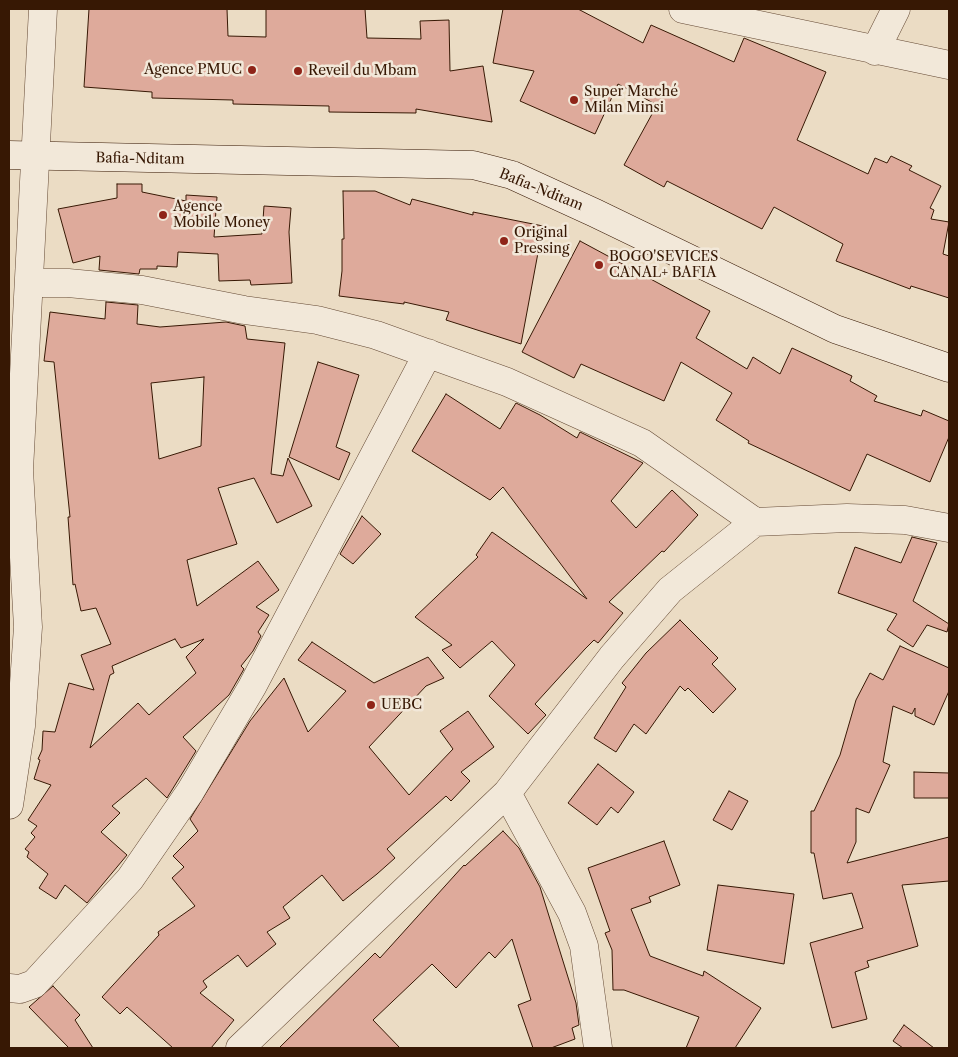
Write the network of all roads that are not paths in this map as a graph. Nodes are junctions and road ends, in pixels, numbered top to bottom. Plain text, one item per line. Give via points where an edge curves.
1 (43, 9) edge
2 (683, 9) edge
3 (896, 9) edge
4 (875, 51) junction
5 (949, 65) edge
6 (9, 155) edge
7 (35, 157) junction
8 (29, 283) junction
9 (428, 353) junction
10 (949, 368) edge
11 (14, 471) edge
12 (755, 522) junction
13 (949, 528) edge
14 (507, 793) junction
15 (9, 805) edge
16 (9, 988) edge
17 (240, 1048) edge
18 (598, 1048) edge

1 - 7 street
2 - 4 street
3 - 4 street
4 - 5 street
6 - 7 street, Bafia-Nditam
7 - 8 street
7 - 10 street, Bafia-Nditam via 473,165 512,175 595,212 835,329
8 - 9 street via 142,290 244,310 309,318 349,327
8 - 11 street
9 - 12 street via 507,382 642,443
9 - 16 street via 270,654 190,792 130,879 34,984 20,989
11 - 15 street via 28,627 21,726
12 - 13 street via 846,518 905,520
12 - 14 street via 670,590 612,657
14 - 17 street
14 - 18 street via 572,913 584,946

